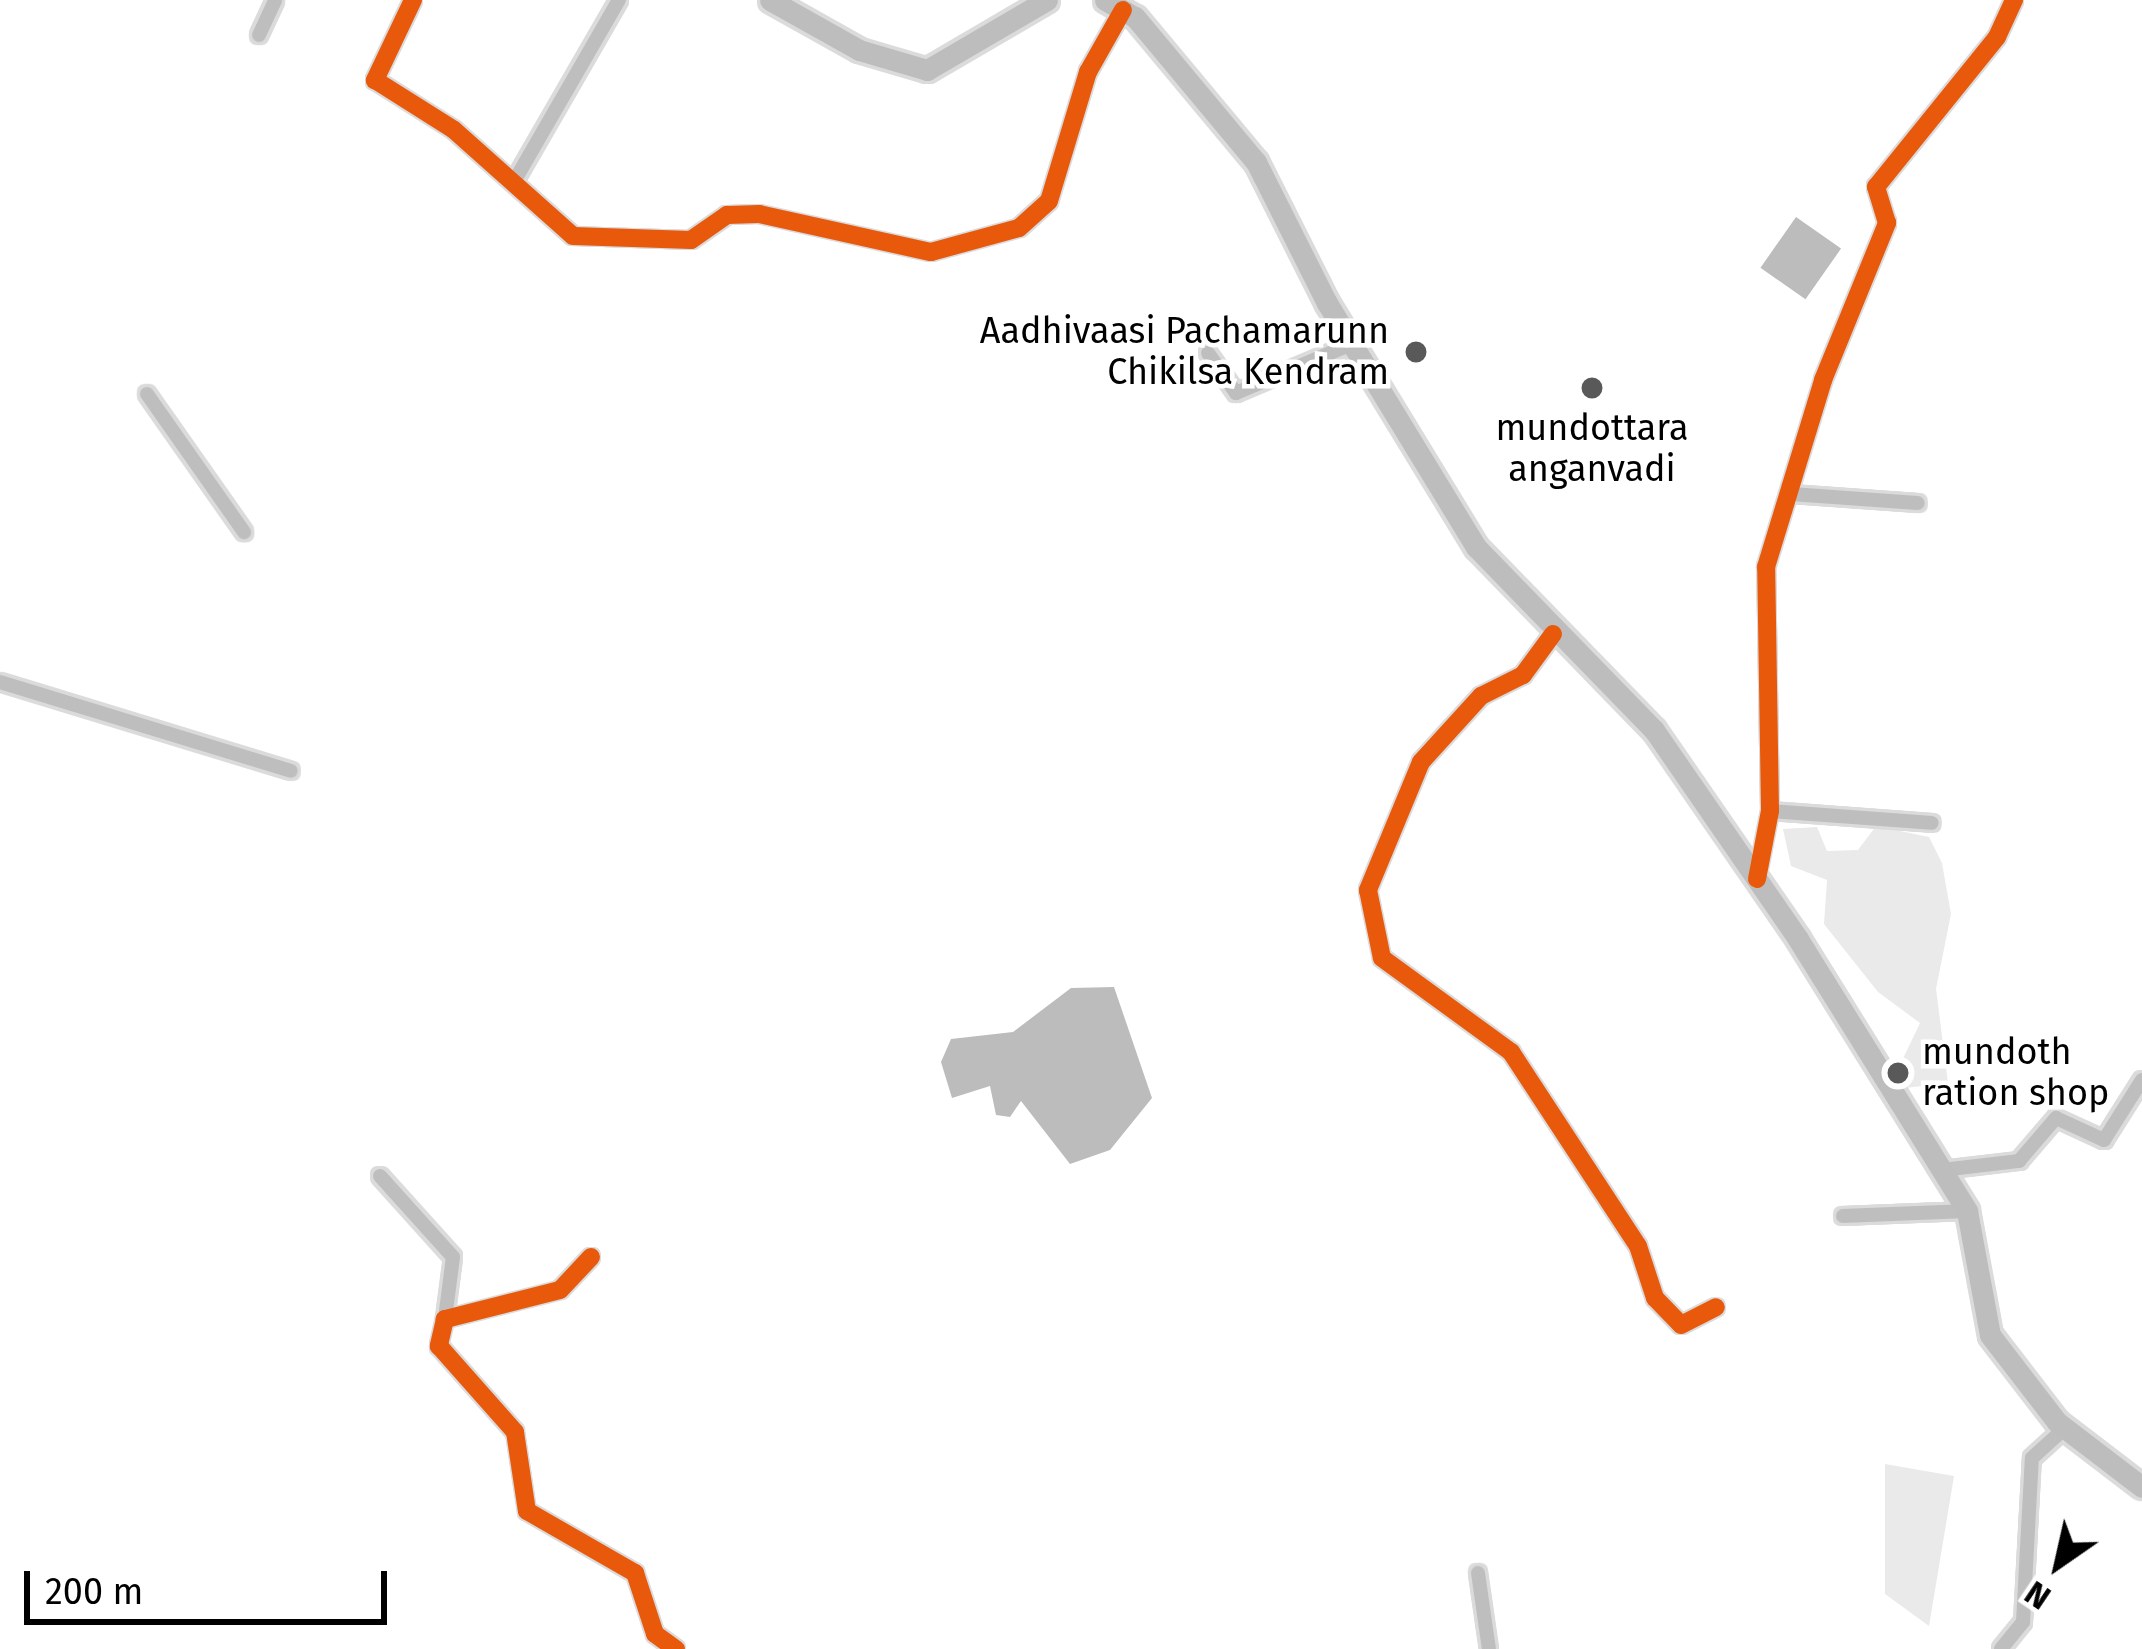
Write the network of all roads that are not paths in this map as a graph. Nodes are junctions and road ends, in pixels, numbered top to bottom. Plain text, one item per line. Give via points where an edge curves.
1 (275, 0) edge
2 (412, 0) edge
3 (619, 0) edge
4 (770, 0) edge
5 (1047, 0) edge
6 (2014, 0) edge
7 (1114, 5) edge
8 (259, 35) dead end
9 (515, 180) junction
10 (1354, 343) junction
11 (1208, 353) dead end
12 (147, 394) dead end
13 (1791, 494) junction
14 (1918, 503) dead end
15 (244, 532) dead end
16 (1553, 634) junction
17 (0, 682) edge
18 (291, 771) dead end
19 (1770, 811) junction
20 (1932, 823) dead end
21 (1757, 879) junction
22 (2142, 1080) edge
23 (1942, 1170) junction
24 (380, 1176) dead end
25 (1967, 1210) junction
26 (1843, 1216) dead end
27 (591, 1257) dead end
28 (1716, 1307) dead end
29 (445, 1318) junction
30 (2065, 1428) junction
31 (2142, 1486) edge
32 (1478, 1574) dead end
33 (676, 1649) edge
34 (1489, 1649) edge
35 (2001, 1649) edge

1 - 8 street
2 - 9 street via 375,80
3 - 9 street
4 - 5 main road via 859,50 927,70
6 - 13 street via 1997,37 1876,187 1888,223
7 - 9 street via 1049,201 1019,228 931,252 759,214 728,215 691,240 573,236
7 - 10 main road via 1256,162
10 - 11 street via 1236,393 1223,390
10 - 16 main road via 1476,547
12 - 15 street
13 - 14 street
13 - 19 street via 1766,567
16 - 21 main road via 1654,730
16 - 28 street via 1523,675 1481,695 1421,763 1368,890 1382,958 1511,1052 1638,1246 1654,1298 1681,1324
17 - 18 street
19 - 20 street
19 - 21 street
21 - 23 main road
22 - 23 street via 2104,1140 2056,1118 2019,1161
23 - 25 main road
24 - 29 street via 452,1258
25 - 26 street
25 - 30 main road via 1990,1334
27 - 29 street via 560,1290
29 - 33 street via 442,1356 515,1432 527,1511 635,1573 655,1634
30 - 31 main road
30 - 35 street via 2032,1458 2023,1622
32 - 34 street

